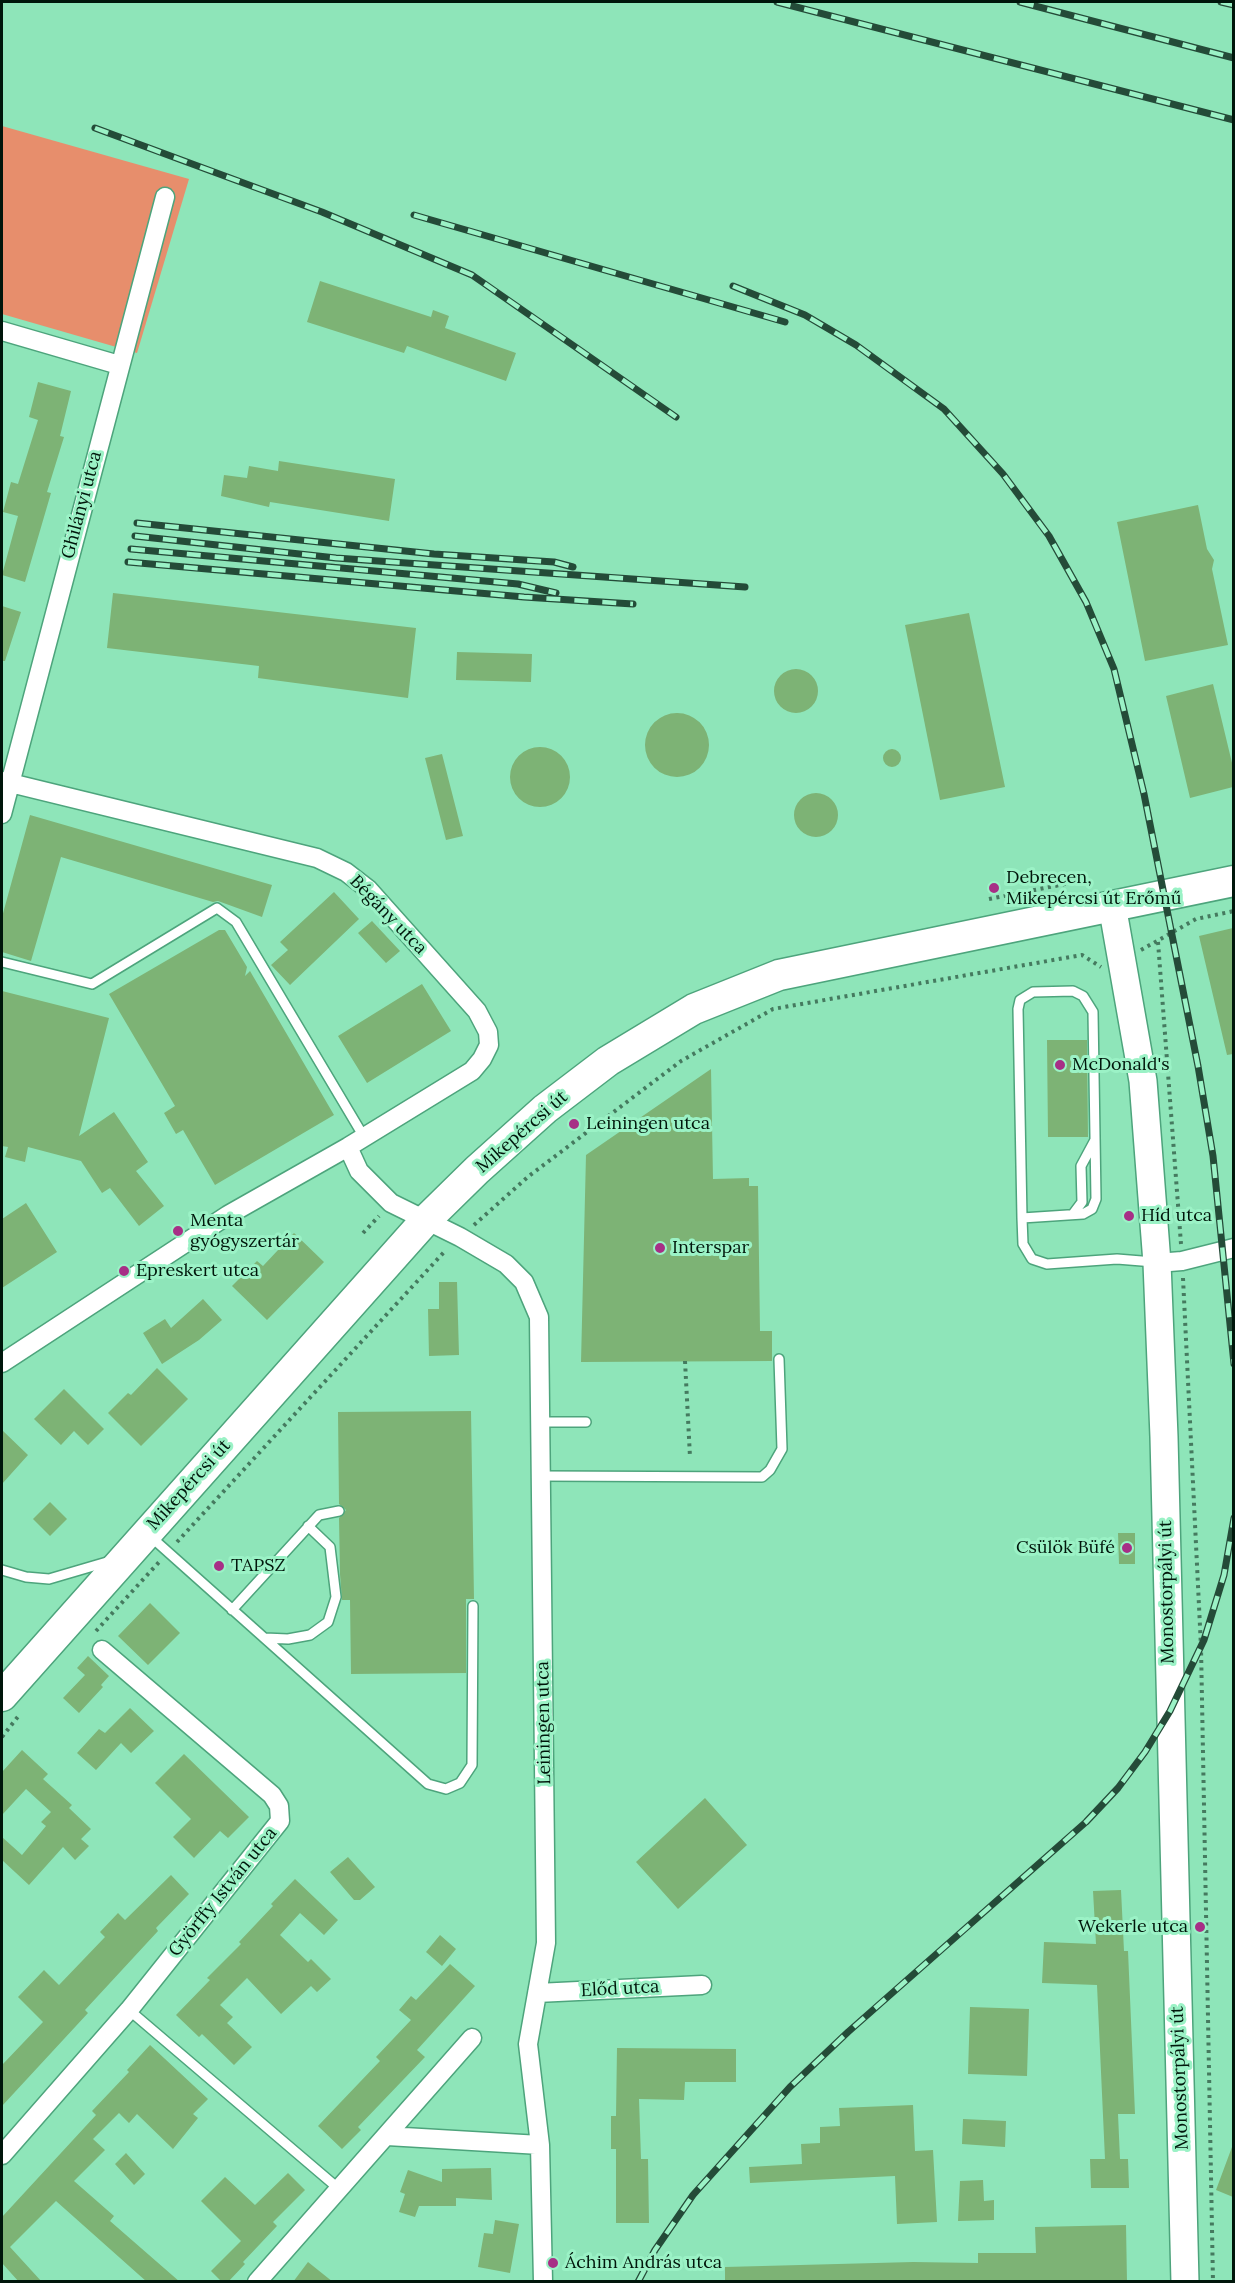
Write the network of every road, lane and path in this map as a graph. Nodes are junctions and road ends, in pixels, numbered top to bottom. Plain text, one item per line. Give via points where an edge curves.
1 (165, 197) dead end
2 (2, 330) edge
3 (119, 365) junction
4 (5, 782) edge
5 (2, 814) edge
6 (1233, 880) edge
7 (1070, 883) dead end
8 (989, 899) dead end
9 (1112, 905) junction
10 (1233, 911) edge
11 (1158, 942) junction
12 (1121, 958) junction
13 (2, 962) edge
14 (364, 1137) junction
15 (1095, 1140) junction
16 (348, 1147) junction
17 (1072, 1214) junction
18 (1022, 1218) junction
19 (425, 1221) junction
20 (460, 1237) junction
21 (1233, 1248) edge
22 (1169, 1262) junction
23 (779, 1359) dead end
24 (685, 1361) dead end
25 (2, 1363) edge
26 (540, 1422) junction
27 (586, 1422) dead end
28 (690, 1457) dead end
29 (541, 1476) junction
30 (339, 1511) dead end
31 (308, 1526) junction
32 (146, 1532) junction
33 (168, 1552) junction
34 (124, 1557) junction
35 (2, 1569) edge
36 (473, 1606) dead end
37 (232, 1610) junction
38 (265, 1638) junction
39 (95, 1644) joint
40 (11, 1705) edge
41 (2, 1737) edge
42 (702, 1985) dead end
43 (537, 1993) junction
44 (129, 2010) junction
45 (472, 2038) dead end
46 (387, 2136) junction
47 (540, 2145) junction
48 (2, 2155) edge
49 (339, 2189) junction
50 (257, 2282) edge
51 (543, 2282) edge
52 (1185, 2282) edge
53 (1213, 2282) edge

1 - 3 street, Ghilányi utca
2 - 3 street
3 - 4 street, Ghilányi utca
4 - 5 street, Ghilányi utca
4 - 14 street, Bégány utca via 317,858 346,872 368,889 477,1011 488,1032 489,1045 472,1071
6 - 9 main road, Mikepércsi út
7 - 8 path
9 - 12 street, Monostorpályi út
9 - 19 main road, Mikepércsi út via 779,975 694,1009 608,1061 545,1109
10 - 11 path via 1196,919
11 - 12 path
11 - 22 path
12 - 20 path via 1099,967 1082,955 772,1009 681,1061 529,1176
12 - 22 street, Monostorpályi út
13 - 14 lane via 92,984 217,908 236,922
14 - 16 street, Bégány utca
15 - 17 lane via 1081,1166 1082,1202
15 - 17 lane via 1096,1199 1092,1209
15 - 18 lane via 1093,1012 1073,991 1033,992 1020,1000 1018,1009
16 - 19 street via 359,1171 391,1203
16 - 25 street via 228,1215
17 - 18 lane
18 - 22 lane via 1023,1244 1032,1259 1047,1264 1117,1259
19 - 20 street, Leiningen utca
19 - 32 main road, Mikepércsi út
20 - 26 street, Leiningen utca via 506,1264 524,1282 533,1299 539,1317
20 - 33 path
21 - 22 street
22 - 52 street, Monostorpályi út via 1164,1437
22 - 53 path via 1201,1647
23 - 29 lane via 782,1449 762,1477
24 - 28 path
26 - 27 lane
26 - 29 street, Leiningen utca
29 - 43 street, Leiningen utca via 546,1943
30 - 31 lane via 319,1515
31 - 37 lane
31 - 38 lane via 330,1547 336,1597 328,1622 310,1635
32 - 33 lane
32 - 34 main road, Mikepércsi út
33 - 37 lane
33 - 39 path
34 - 35 lane via 50,1579
34 - 40 main road, Mikepércsi út
36 - 38 lane via 472,1765 460,1783 446,1789 428,1784
37 - 38 lane
39 - 44 street, Györffy István utca via 272,1795 279,1806 280,1821
40 - 41 path
42 - 43 street, Előd utca
43 - 47 street, Leiningen utca via 528,2044
44 - 48 street, Györffy István utca
44 - 49 lane
45 - 46 street
46 - 47 street
46 - 49 street
47 - 51 street, Leiningen utca
49 - 50 street

